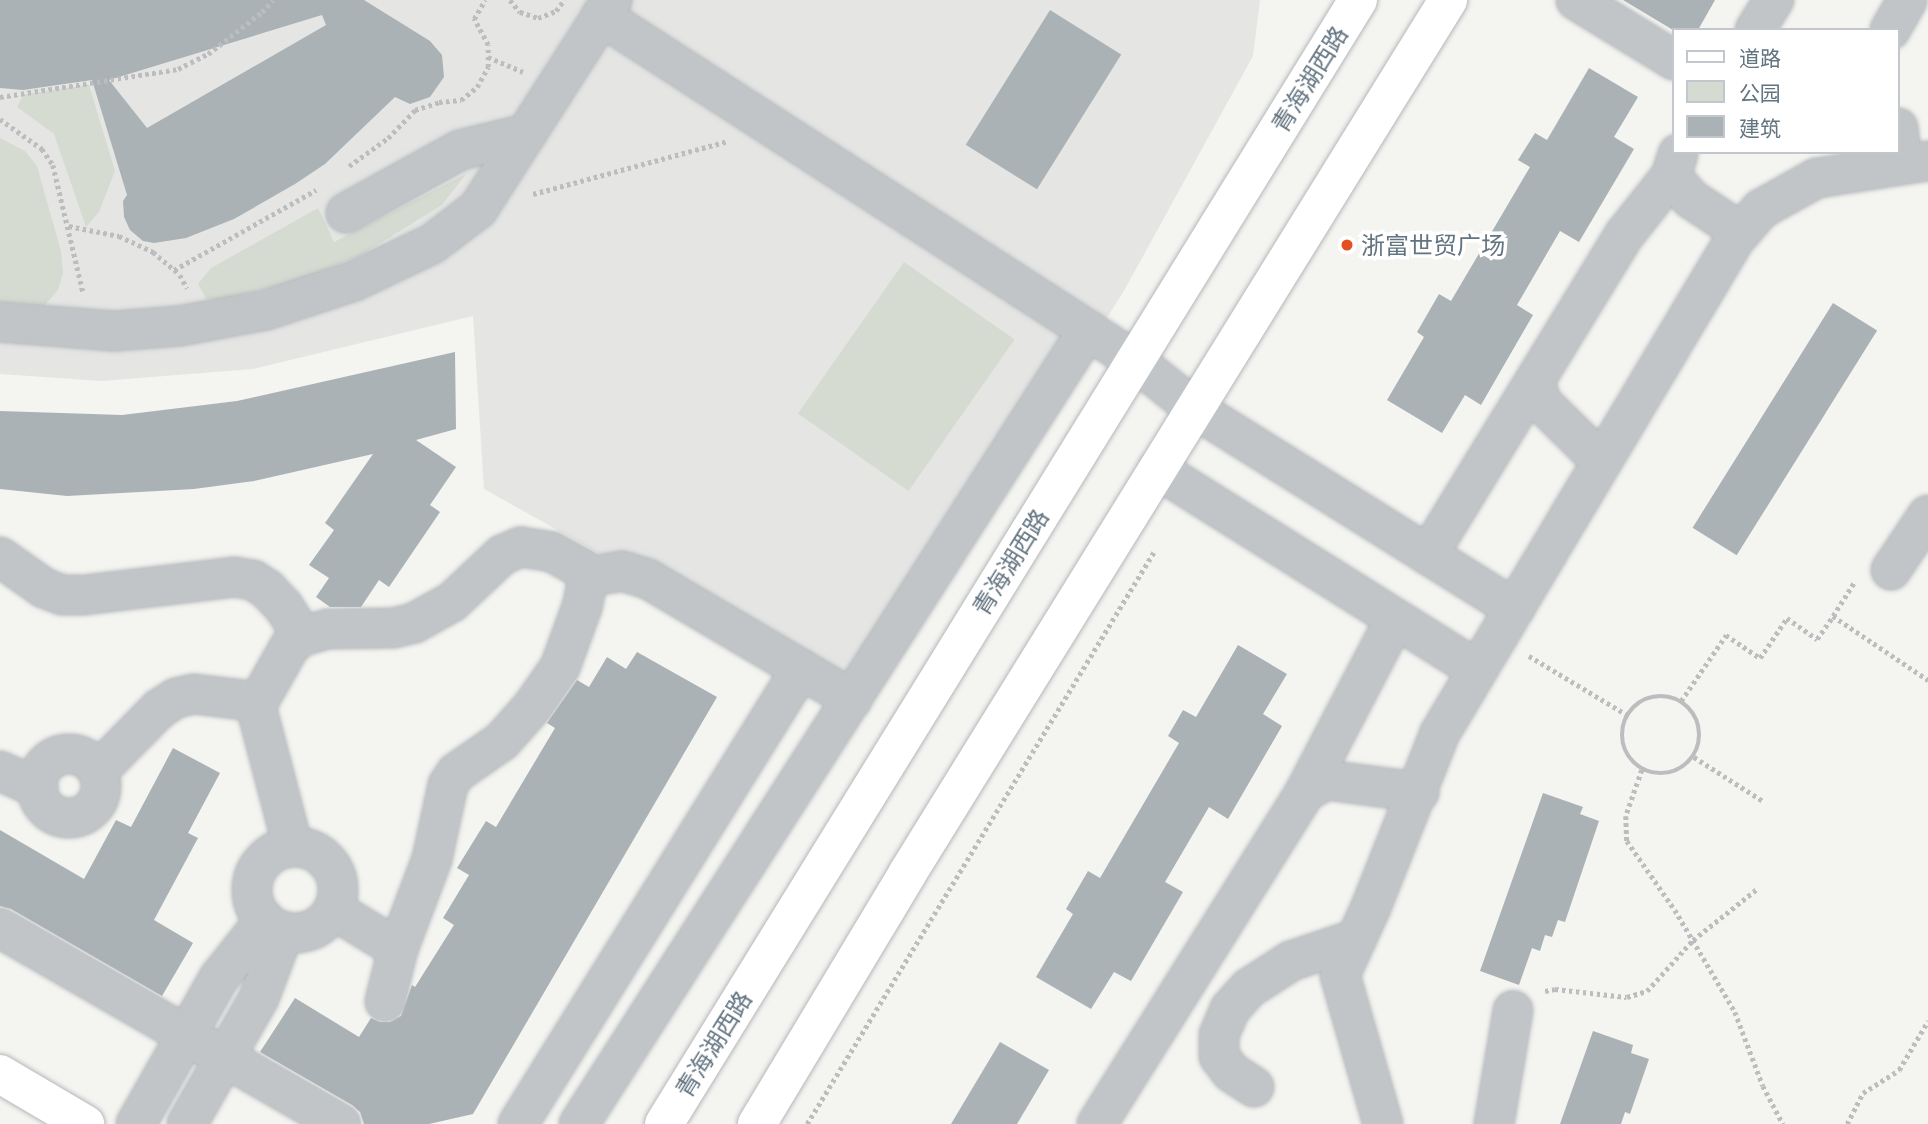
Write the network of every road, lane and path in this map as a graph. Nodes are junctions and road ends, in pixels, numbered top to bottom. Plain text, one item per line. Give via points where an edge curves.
1 (273, 0) edge
2 (485, 0) edge
3 (510, 0) edge
4 (564, 0) edge
5 (1358, 0) edge
6 (1448, 0) edge
7 (1576, 0) edge
8 (1774, 0) edge
9 (1907, 0) edge
10 (607, 8) edge
11 (1756, 28) edge
12 (1891, 28) edge
13 (1672, 59) edge
14 (0, 97) edge
15 (0, 119) edge
16 (776, 128) junction
17 (526, 134) junction
18 (1896, 154) edge
19 (1675, 164) edge
20 (347, 167) dead end
21 (336, 198) joint
22 (478, 209) junction
23 (69, 226) junction
24 (1741, 232) junction
25 (174, 270) junction
26 (203, 321) junction
27 (0, 322) edge
28 (92, 330) junction
29 (1088, 330) junction
30 (1134, 360) junction
31 (1535, 382) junction
32 (1195, 410) junction
33 (1602, 462) junction
34 (1157, 469) junction
35 (1928, 515) edge
36 (1162, 538) dead end
37 (1428, 555) junction
38 (0, 557) edge
39 (1891, 570) dead end
40 (586, 577) junction
41 (1395, 619) junction
42 (1506, 622) junction
43 (302, 636) junction
44 (801, 669) junction
45 (1477, 670) junction
46 (1928, 680) edge
47 (852, 699) junction
48 (1681, 701) junction
49 (257, 706) junction
50 (1627, 715) junction
51 (1694, 757) junction
52 (1642, 770) junction
53 (0, 771) edge
54 (1305, 792) junction
55 (1419, 792) junction
56 (1763, 801) dead end
57 (293, 847) junction
58 (1757, 889) dead end
59 (334, 910) junction
60 (275, 926) junction
61 (0, 928) edge
62 (1356, 939) junction
63 (1693, 940) junction
64 (398, 949) junction
65 (385, 1001) dead end
66 (1513, 1011) joint
67 (1928, 1021) edge
68 (187, 1035) junction
69 (226, 1058) junction
70 (0, 1074) edge
71 (1254, 1087) dead end
72 (1099, 1123) edge
73 (85, 1124) edge
74 (136, 1124) edge
75 (187, 1124) edge
76 (341, 1124) edge
77 (517, 1124) edge
78 (579, 1124) edge
79 (664, 1124) edge
80 (757, 1124) edge
81 (807, 1124) edge
82 (1383, 1124) edge
83 (1494, 1124) edge
84 (1783, 1124) edge
85 (1847, 1124) edge

1 - 14 path via 208,54 178,69
2 - 20 path via 474,19 488,46 488,67 477,87 461,100 415,110
3 - 4 path via 520,12 538,18 556,11
5 - 30 main road, 青海湖西路
6 - 32 main road
7 - 13 street
8 - 11 street
9 - 12 street
10 - 16 street
10 - 17 street
15 - 23 path via 42,149 53,164
16 - 22 path
16 - 29 street
17 - 21 street via 460,150
17 - 22 street
18 - 24 street via 1817,178 1761,209
19 - 24 street via 1691,199
19 - 31 street via 1625,234
21 - 25 path
22 - 26 street via 432,244 354,281 267,310
23 - 25 path via 119,236 153,252
23 - 28 path
24 - 33 street
25 - 26 path
26 - 28 street
27 - 28 street
29 - 30 street
29 - 47 street
30 - 32 street
30 - 79 main road, 青海湖西路
31 - 33 street via 1542,403
31 - 37 street
32 - 34 main road
32 - 37 street
33 - 42 street
34 - 41 street
34 - 80 main road
35 - 39 street
36 - 81 path
37 - 42 street
38 - 43 street via 62,595 253,580 284,607
40 - 43 street via 570,559 521,547 502,555 452,602 415,623 328,629
40 - 44 street via 622,571 648,579
40 - 64 street via 582,607 560,667 502,741 456,773 448,785 432,859
41 - 45 street
41 - 54 street
42 - 45 street
42 - 50 path
43 - 49 street via 290,646
44 - 47 street
44 - 77 street
45 - 55 street via 1440,733
46 - 48 path via 1833,616 1817,639 1787,618 1760,658 1726,635
47 - 78 street
48 - 50 path via 1670,696 1645,699
48 - 51 path via 1698,722
49 - 53 street via 204,695 176,698 159,709 98,771 83,757 64,754 46,764 38,788
49 - 57 street
50 - 52 path via 1621,740 1632,762
51 - 52 path via 1669,774
51 - 56 path
52 - 63 path via 1626,816 1627,841
54 - 55 street via 1326,780
54 - 72 street
55 - 62 street
57 - 59 street via 311,849 333,868 338,889
57 - 60 street via 269,856 254,880 257,909
58 - 63 path
59 - 60 street via 313,929
59 - 64 street
60 - 68 street via 219,978
60 - 69 street via 259,998
61 - 68 street
62 - 71 street via 1291,961 1249,988 1230,1009 1219,1035 1219,1056 1231,1072
62 - 82 street via 1340,975
63 - 66 path via 1647,991 1627,997 1555,989 1527,994
63 - 84 path via 1735,1012
64 - 65 street
66 - 83 street
67 - 85 path via 1899,1070 1863,1093
68 - 69 street
68 - 74 street
69 - 75 street
69 - 76 street
70 - 73 main road

